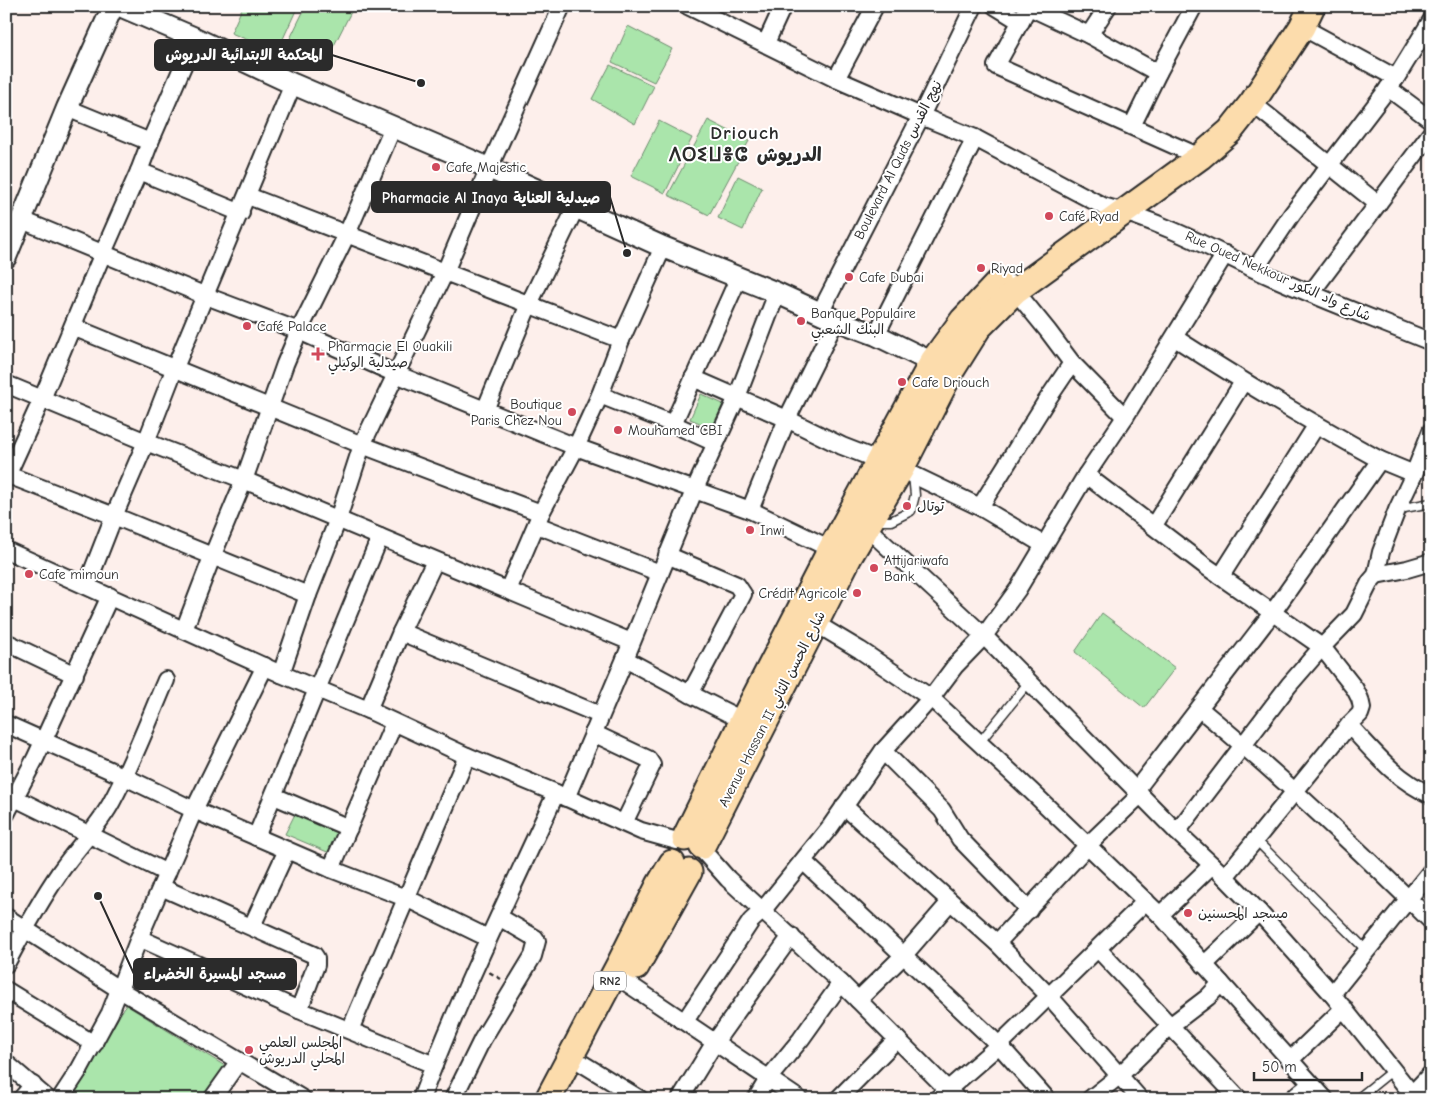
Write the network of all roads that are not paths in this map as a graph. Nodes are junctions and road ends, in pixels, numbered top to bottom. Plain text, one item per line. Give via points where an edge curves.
1 (113, 6) edge
2 (120, 6) edge
3 (562, 6) edge
4 (688, 6) edge
5 (783, 6) edge
6 (875, 6) edge
7 (974, 6) edge
8 (995, 6) edge
9 (1029, 6) edge
10 (1108, 6) edge
11 (1193, 7) edge
12 (1304, 13) edge
13 (1431, 21) edge
14 (1021, 22) junction
15 (1089, 36) junction
16 (195, 38) junction
17 (766, 43) junction
18 (1158, 73) junction
19 (836, 79) junction
20 (1392, 83) junction
21 (293, 84) junction
22 (1252, 103) junction
23 (67, 108) junction
24 (920, 116) junction
25 (1431, 120) edge
26 (1132, 126) junction
27 (393, 127) junction
28 (1431, 133) edge
29 (975, 138) junction
30 (150, 142) junction
31 (1194, 154) junction
32 (1328, 165) junction
33 (488, 168) junction
34 (139, 171) junction
35 (248, 196) junction
36 (1378, 204) junction
37 (576, 207) junction
38 (1114, 209) junction
39 (241, 212) junction
40 (22, 220) junction
41 (347, 234) junction
42 (663, 247) junction
43 (103, 252) junction
44 (1226, 254) junction
45 (6, 257) edge
46 (1255, 269) junction
47 (445, 272) junction
48 (738, 279) junction
49 (1009, 284) junction
50 (777, 293) junction
51 (1311, 293) junction
52 (206, 296) junction
53 (529, 304) junction
54 (828, 316) junction
55 (73, 327) junction
56 (299, 332) junction
57 (876, 335) junction
58 (1175, 338) junction
59 (620, 340) junction
60 (1431, 342) edge
61 (1072, 363) junction
62 (942, 366) junction
63 (174, 370) junction
64 (396, 374) junction
65 (693, 378) junction
66 (1243, 382) junction
67 (6, 384) edge
68 (600, 395) junction
69 (737, 397) junction
70 (42, 399) junction
71 (270, 407) junction
72 (485, 410) junction
73 (1125, 417) junction
74 (787, 419) junction
75 (673, 424) junction
76 (1316, 426) junction
77 (1431, 431) edge
78 (146, 442) junction
79 (715, 443) junction
80 (362, 446) junction
81 (576, 447) junction
82 (1380, 460) junction
83 (898, 468) junction
84 (1414, 474) junction
85 (1086, 475) junction
86 (7, 476) edge
87 (244, 480) junction
88 (694, 491) junction
89 (1431, 503) edge
90 (980, 507) junction
91 (750, 510) junction
92 (1397, 510) junction
93 (114, 516) junction
94 (338, 519) junction
95 (539, 519) junction
96 (868, 524) junction
97 (1154, 525) junction
98 (380, 537) junction
99 (1044, 545) junction
100 (6, 550) edge
101 (840, 553) junction
102 (667, 555) junction
103 (212, 557) junction
104 (435, 561) junction
105 (1431, 562) edge
106 (660, 573) junction
107 (1376, 574) junction
108 (1220, 576) junction
109 (87, 586) junction
110 (508, 590) junction
111 (308, 595) junction
112 (110, 596) junction
113 (1273, 612) junction
114 (815, 623) junction
115 (184, 630) junction
116 (401, 632) junction
117 (984, 636) junction
118 (6, 642) edge
119 (631, 642) junction
120 (1322, 647) junction
121 (625, 659) junction
122 (265, 666) junction
123 (281, 674) junction
124 (75, 675) junction
125 (166, 680) dead end
126 (1028, 682) junction
127 (318, 689) junction
128 (690, 694) junction
129 (930, 698) junction
130 (1200, 709) junction
131 (368, 710) junction
132 (600, 715) junction
133 (394, 723) junction
134 (6, 724) edge
135 (752, 725) junction
136 (1349, 725) junction
137 (593, 733) junction
138 (43, 741) junction
139 (979, 742) junction
140 (1244, 745) junction
141 (883, 751) junction
142 (467, 756) junction
143 (125, 777) junction
144 (1139, 792) junction
145 (1295, 792) junction
146 (561, 795) junction
147 (1431, 795) edge
148 (274, 796) junction
149 (15, 798) junction
150 (844, 806) junction
151 (194, 810) junction
152 (6, 814) edge
153 (624, 823) junction
154 (349, 828) junction
155 (1177, 832) junction
156 (89, 835) junction
157 (256, 837) junction
158 (1256, 840) junction
159 (1088, 845) junction
160 (287, 850) junction
161 (687, 854) junction
162 (803, 861) junction
163 (1212, 865) junction
164 (331, 869) junction
165 (1431, 871) edge
166 (1225, 877) junction
167 (164, 880) junction
168 (408, 899) junction
169 (1408, 899) junction
170 (1146, 901) junction
171 (950, 902) junction
172 (763, 910) junction
173 (1029, 910) junction
174 (1259, 912) junction
175 (1160, 915) junction
176 (6, 917) edge
177 (499, 917) junction
178 (1431, 922) edge
179 (252, 926) junction
180 (25, 928) junction
181 (791, 936) junction
182 (139, 938) junction
183 (488, 938) junction
184 (997, 943) junction
185 (1098, 949) junction
186 (1366, 950) junction
187 (904, 955) junction
188 (6, 964) edge
189 (1204, 964) junction
190 (1222, 982) junction
191 (627, 983) junction
192 (841, 983) junction
193 (6, 990) edge
194 (120, 990) junction
195 (1332, 994) junction
196 (1050, 997) junction
197 (858, 1000) junction
198 (1344, 1008) junction
199 (299, 1010) junction
200 (685, 1021) junction
201 (1170, 1026) junction
202 (350, 1030) junction
203 (897, 1039) junction
204 (715, 1042) junction
205 (94, 1044) junction
206 (999, 1045) junction
207 (1290, 1060) junction
208 (239, 1061) junction
209 (6, 1063) edge
210 (583, 1064) junction
211 (434, 1065) junction
212 (1393, 1070) junction
213 (1431, 1074) edge
214 (1119, 1076) junction
215 (768, 1079) junction
216 (1311, 1084) junction
217 (33, 1085) junction
218 (285, 1094) edge
219 (947, 1095) edge
220 (1414, 1096) edge
221 (22, 1099) edge
222 (48, 1099) edge
223 (60, 1099) edge
224 (212, 1099) edge
225 (303, 1099) edge
226 (421, 1099) edge
227 (453, 1099) edge
228 (548, 1099) edge
229 (565, 1099) edge
230 (640, 1099) edge
231 (680, 1099) edge
232 (756, 1099) edge
233 (799, 1099) edge
234 (838, 1099) edge
235 (1047, 1099) edge
236 (1090, 1099) edge
237 (1140, 1099) edge
238 (1239, 1099) edge
239 (1292, 1099) edge
240 (1325, 1099) edge
241 (1357, 1099) edge

1 - 23 street
2 - 16 street
3 - 33 street
4 - 17 street, Rue Oued Nekkour شارع واد النکور
5 - 17 street
6 - 19 street
7 - 24 street, Boulevard Al Quds نهج القدس
8 - 14 street
9 - 14 street
9 - 15 street
10 - 15 street
11 - 18 street
12 - 20 street
12 - 22 main road, Avenue Hassan II شارع الحسن الثاني / RN2
12 - 31 main road, Avenue Hassan II شارع الحسن الثاني / RN2 via 1287,26 1233,111
13 - 20 street
14 - 26 street via 996,66
15 - 18 street
16 - 21 street
16 - 30 street
17 - 19 street, Rue Oued Nekkour شارع واد النکور
18 - 26 street
19 - 24 street, Rue Oued Nekkour شارع واد النکور
20 - 25 street
20 - 32 street
21 - 27 street
21 - 35 street
22 - 31 main road, Avenue Hassan II شارع الحسن الثاني / RN2 via 1230,131
22 - 32 street
23 - 30 street
23 - 40 street
24 - 29 street, Rue Oued Nekkour شارع واد النکور
24 - 54 street, Boulevard Al Quds نهج القدس
26 - 31 street
27 - 33 street
27 - 41 street
28 - 36 street
29 - 38 street, Rue Oued Nekkour شارع واد النکور
29 - 57 street
30 - 34 street
31 - 38 main road, Avenue Hassan II شارع الحسن الثاني / RN2
32 - 36 street
32 - 46 street
33 - 37 street
33 - 47 street
34 - 39 street
34 - 43 street
35 - 39 street
35 - 41 street
36 - 51 street
37 - 42 street
37 - 53 street
38 - 44 street, Rue Oued Nekkour شارع واد النکور via 1164,226
38 - 49 main road, Avenue Hassan II شارع الحسن الثاني / RN2
39 - 52 street
40 - 43 street
40 - 45 street
41 - 47 street
41 - 56 street
42 - 48 street
42 - 59 street
43 - 52 street
43 - 55 street
44 - 46 street, Rue Oued Nekkour شارع واد النکور
44 - 58 street
46 - 51 street, Rue Oued Nekkour شارع واد النکور
47 - 53 street
47 - 64 street
48 - 50 street
48 - 65 street
49 - 61 street
49 - 62 main road, Avenue Hassan II شارع الحسن الثاني / RN2 via 982,298 963,320
50 - 54 street
50 - 69 street
51 - 60 street, Rue Oued Nekkour شارع واد النکور
52 - 56 street
52 - 63 street
53 - 59 street
53 - 72 street
54 - 57 street
54 - 74 street, Boulevard Al Quds نهج القدس
55 - 63 street
55 - 70 street
56 - 64 street
56 - 71 street
57 - 62 street
58 - 66 street
58 - 73 street
59 - 68 street
61 - 73 street
61 - 90 street
62 - 83 main road, Avenue Hassan II شارع الحسن الثاني / RN2
63 - 71 street
63 - 78 street
64 - 72 street
64 - 80 street
65 - 69 street
65 - 75 street
66 - 76 street
66 - 97 street
67 - 70 street
68 - 75 street
68 - 81 street
69 - 74 street
69 - 79 street
70 - 78 street
70 - 86 street
71 - 80 street
71 - 87 street
72 - 81 street
73 - 85 street
74 - 83 street
74 - 91 street, Boulevard Al Quds نهج القدس
75 - 79 street
76 - 82 street
76 - 108 street
77 - 84 street
78 - 87 street
78 - 93 street
79 - 88 street
80 - 94 street
80 - 95 street
81 - 88 street
81 - 95 street
82 - 84 street
82 - 113 street
83 - 90 street
83 - 96 main road, Avenue Hassan II شارع الحسن الثاني / RN2
83 - 101 main road, Avenue Hassan II شارع الحسن الثاني / RN2
84 - 92 street
85 - 97 street
85 - 99 street
86 - 93 street
87 - 94 street
87 - 103 street
88 - 91 street
88 - 102 street
89 - 92 lane
90 - 99 street
91 - 101 street
92 - 107 street
93 - 103 street
93 - 109 street
94 - 98 street
94 - 111 street
95 - 106 street
95 - 110 street
96 - 101 main road, Avenue Hassan II شارع الحسن الثاني / RN2
96 - 117 street
97 - 108 street
98 - 104 street
98 - 127 street
99 - 117 street via 1018,589
100 - 109 street
101 - 114 main road, Avenue Hassan II شارع الحسن الثاني / RN2
101 - 135 main road, Avenue Hassan II شارع الحسن الثاني / RN2
102 - 106 street
102 - 128 street via 737,585 743,594
103 - 111 street
103 - 115 street
104 - 110 street
104 - 116 street
105 - 107 street
106 - 119 street
107 - 120 street via 1354,614
108 - 113 street
109 - 112 street
110 - 119 street
111 - 123 street
112 - 115 street
112 - 124 street
113 - 120 street
113 - 130 street
114 - 129 street
114 - 135 main road, Avenue Hassan II شارع الحسن الثاني / RN2
115 - 122 street
116 - 131 street
116 - 132 street
117 - 126 street
117 - 129 street
118 - 124 street
119 - 121 street
120 - 136 street via 1360,699 1360,714
120 - 140 street
121 - 128 street
121 - 132 street
122 - 123 street
122 - 151 street
123 - 127 street
124 - 138 street
125 - 143 street
126 - 139 lane
126 - 144 street
127 - 131 street
127 - 148 street
128 - 135 street
129 - 139 street
129 - 141 street
130 - 140 street
130 - 144 street
131 - 133 street
132 - 137 street
133 - 142 street
133 - 154 street
134 - 138 street
135 - 161 main road, Avenue Hassan II شارع الحسن الثاني / RN2
136 - 145 street
136 - 147 street via 1398,776
137 - 146 street
137 - 153 street via 648,759 652,765
138 - 143 street
138 - 149 street
139 - 159 street
140 - 145 street
140 - 155 street
141 - 150 street
141 - 173 street via 942,810 960,839
142 - 146 street
142 - 168 street
143 - 151 street
143 - 156 street
144 - 155 street
144 - 159 street
145 - 158 street
145 - 169 street
146 - 153 street
146 - 177 street
148 - 154 street
148 - 157 street
149 - 152 street
149 - 156 street
150 - 162 street
150 - 171 street
151 - 157 street
151 - 167 street
153 - 161 street
154 - 164 street
155 - 163 street
156 - 167 street
156 - 180 street via 59,874
157 - 160 street
158 - 166 street
158 - 186 lane
159 - 170 street
159 - 173 street
160 - 164 street
160 - 179 street
161 - 172 street via 728,880
161 - 191 main road, Avenue Hassan II شارع الحسن الثاني / RN2
161 - 228 main road, Avenue Hassan II شارع الحسن الثاني / RN2 via 659,885
162 - 172 street
162 - 187 street
163 - 166 street
163 - 175 street
164 - 168 street
165 - 169 street
166 - 174 street
167 - 179 street
167 - 182 street
168 - 183 street
168 - 202 street
169 - 178 street
169 - 186 street
170 - 175 street
170 - 185 street
171 - 184 street
171 - 187 street
172 - 181 street
172 - 200 street via 751,921
173 - 184 street
174 - 189 street
174 - 195 street
175 - 189 street
176 - 180 street
177 - 183 street
177 - 227 street via 537,941 533,956 482,1040
179 - 199 street via 316,958
180 - 188 street
180 - 194 street
181 - 192 street
181 - 204 street
182 - 194 street
182 - 199 street
183 - 211 street
184 - 196 street
185 - 196 street
185 - 201 street
186 - 195 street
187 - 197 street
187 - 206 street
189 - 190 street
190 - 201 street
190 - 207 street
191 - 200 street
191 - 210 main road, Avenue Hassan II شارع الحسن الثاني / RN2
192 - 197 street
192 - 215 street
193 - 205 street
194 - 205 street
194 - 208 street
195 - 198 street
196 - 206 street
196 - 214 street
197 - 203 street
198 - 207 street
198 - 212 street
199 - 202 street
200 - 204 street
201 - 214 street
201 - 238 street
202 - 211 street
203 - 219 street
203 - 234 street
204 - 215 street
204 - 231 street
205 - 223 street
206 - 219 street
206 - 235 street
207 - 216 street
208 - 218 street
208 - 224 street
209 - 217 street
210 - 229 main road, Avenue Hassan II شارع الحسن الثاني / RN2
210 - 230 street
211 - 226 street
212 - 220 street
212 - 241 lane
213 - 220 street
214 - 236 street
214 - 237 street
215 - 232 street
215 - 233 street
216 - 239 street
216 - 240 street
217 - 221 street
217 - 222 street
218 - 225 street

